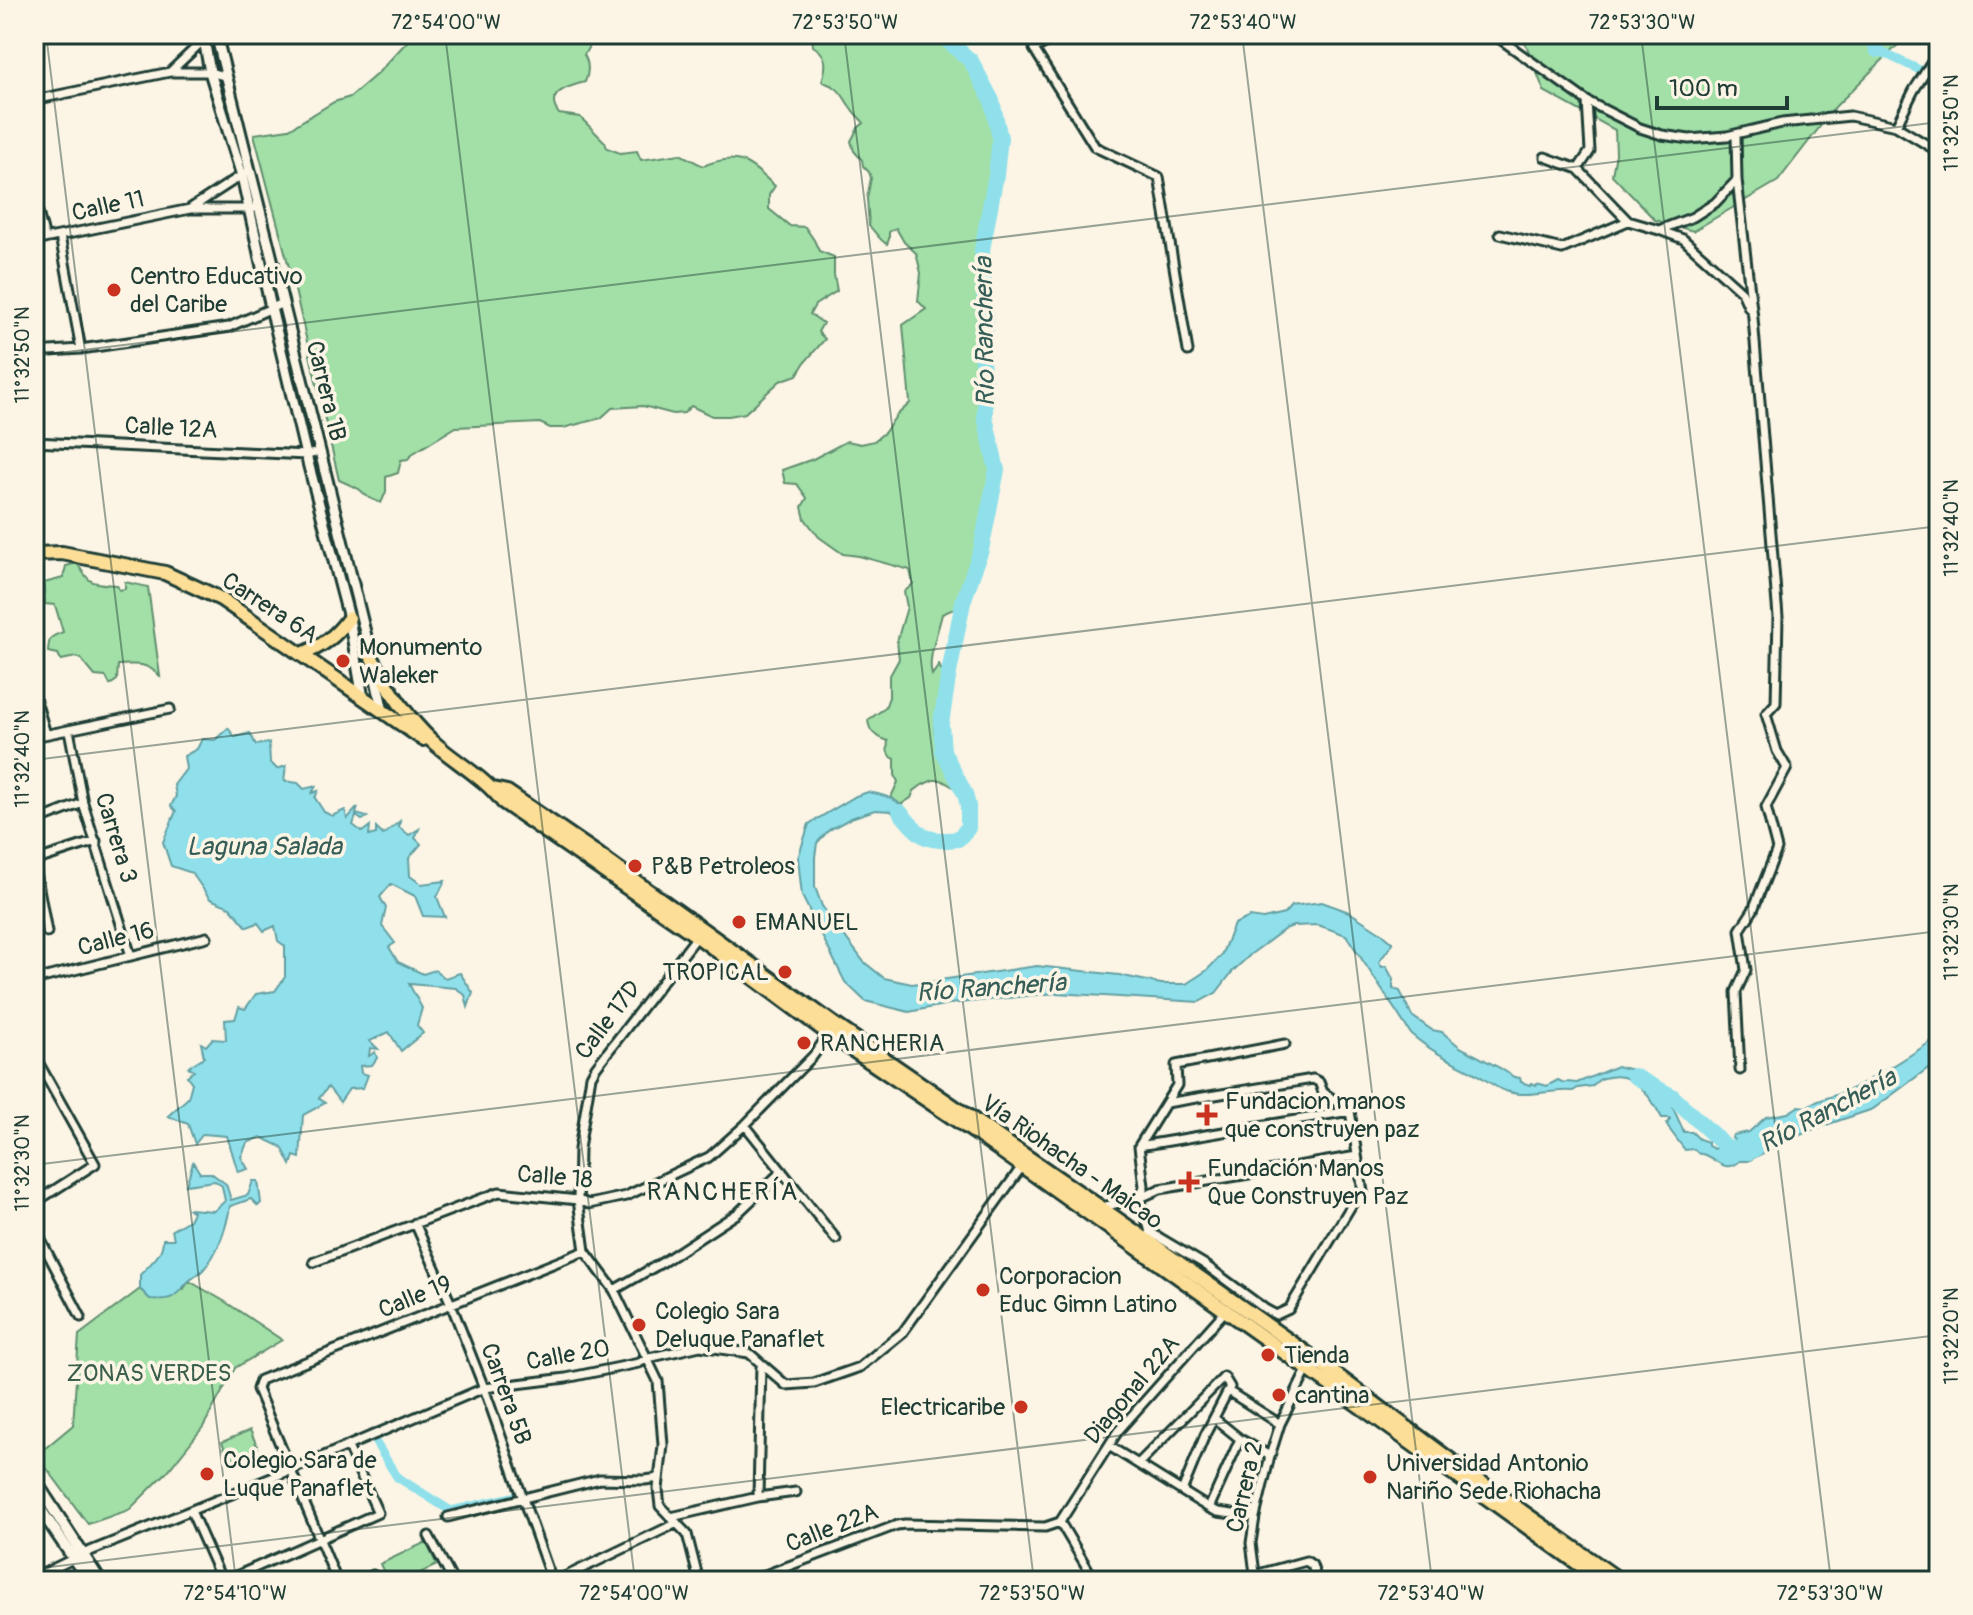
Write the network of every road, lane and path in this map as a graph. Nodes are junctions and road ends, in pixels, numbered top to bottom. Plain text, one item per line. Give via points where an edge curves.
1 (1061, 34) edge
2 (1493, 34) edge
3 (208, 36) edge
4 (1939, 51) edge
5 (170, 72) junction
6 (210, 72) junction
7 (227, 77) junction
8 (34, 100) edge
9 (1587, 101) junction
10 (1896, 126) junction
11 (1736, 135) junction
12 (1939, 152) edge
13 (1545, 157) dead end
14 (1578, 169) junction
15 (246, 172) junction
16 (1737, 180) junction
17 (34, 197) edge
18 (254, 208) junction
19 (190, 209) junction
20 (1628, 221) junction
21 (1659, 230) junction
22 (1500, 234) dead end
23 (60, 236) junction
24 (45, 239) junction
25 (34, 241) edge
26 (283, 303) junction
27 (271, 308) junction
28 (1753, 318) junction
29 (81, 349) junction
30 (1188, 351) dead end
31 (34, 352) edge
32 (34, 442) edge
33 (320, 452) junction
34 (306, 455) junction
35 (34, 554) edge
36 (349, 618) junction
37 (302, 654) junction
38 (371, 656) junction
39 (34, 694) edge
40 (363, 698) junction
41 (170, 709) dead end
42 (383, 712) junction
43 (69, 730) junction
44 (46, 734) junction
45 (34, 737) edge
46 (457, 761) junction
47 (83, 803) junction
48 (34, 822) edge
49 (96, 841) junction
50 (34, 861) edge
51 (47, 932) dead end
52 (700, 932) junction
53 (207, 937) dead end
54 (131, 956) junction
55 (34, 980) edge
56 (829, 1034) junction
57 (1285, 1044) dead end
58 (34, 1055) edge
59 (1740, 1070) dead end
60 (1166, 1103) junction
61 (1350, 1111) junction
62 (745, 1125) junction
63 (980, 1130) junction
64 (1139, 1146) junction
65 (1357, 1156) junction
66 (1025, 1162) junction
67 (782, 1171) junction
68 (1140, 1198) junction
69 (578, 1200) junction
70 (34, 1203) edge
71 (1096, 1212) junction
72 (415, 1223) junction
73 (34, 1227) edge
74 (836, 1239) dead end
75 (585, 1251) junction
76 (314, 1262) dead end
77 (614, 1290) junction
78 (451, 1304) junction
79 (1229, 1306) junction
80 (81, 1317) dead end
81 (648, 1358) junction
82 (761, 1364) junction
83 (1311, 1364) junction
84 (484, 1388) junction
85 (1228, 1391) junction
86 (1214, 1418) junction
87 (1280, 1424) junction
88 (1240, 1439) junction
89 (1109, 1446) junction
90 (348, 1447) junction
91 (1270, 1456) junction
92 (1138, 1464) junction
93 (291, 1470) junction
94 (659, 1478) junction
95 (34, 1479) edge
96 (1182, 1491) junction
97 (796, 1492) dead end
98 (758, 1497) junction
99 (523, 1498) junction
100 (34, 1500) edge
101 (1209, 1508) junction
102 (191, 1511) junction
103 (448, 1517) dead end
104 (1255, 1517) junction
105 (674, 1520) junction
106 (1060, 1522) junction
107 (429, 1536) dead end
108 (321, 1540) junction
109 (79, 1557) junction
110 (373, 1575) dead end
111 (1598, 1576) edge
112 (34, 1578) edge
113 (1255, 1578) edge
114 (89, 1581) edge
115 (100, 1581) edge
116 (224, 1581) edge
117 (337, 1581) edge
118 (363, 1581) edge
119 (453, 1581) edge
120 (554, 1581) edge
121 (699, 1581) edge
122 (749, 1581) edge
123 (1095, 1581) edge
124 (1317, 1581) edge
125 (1621, 1581) edge

1 - 30 street via 1034,49 1095,147 1159,177
2 - 9 street
3 - 5 street
3 - 6 street, Carrera 1B
3 - 7 street, Carrera 1B
4 - 10 street
5 - 6 street
5 - 8 street
6 - 7 street
6 - 15 street, Carrera 1B
7 - 15 street, Carrera 1B
9 - 11 street via 1662,135
9 - 14 street via 1590,151
10 - 11 street via 1850,116 1782,123
10 - 12 street
11 - 16 street
13 - 14 street
14 - 20 street
15 - 18 street, Carrera 1B
15 - 19 street
16 - 21 street via 1715,203
16 - 28 street
17 - 24 street
18 - 19 street
18 - 26 street, Carrera 1B
18 - 27 street, Carrera 1B
19 - 23 street, Calle 11
20 - 21 street
20 - 22 street via 1562,249
21 - 28 street via 1683,239 1742,292
23 - 24 street, Calle 11
23 - 29 street
24 - 25 street, Calle 11
26 - 27 street
26 - 33 street, Carrera 1B
27 - 29 street via 229,327
27 - 34 street, Carrera 1B
28 - 59 street via 1778,617 1776,703 1766,714 1787,768 1766,807 1777,849 1740,930 1746,970 1736,992
29 - 31 street
32 - 34 street, Calle 12A
33 - 34 street, Calle 12A
33 - 38 street, Carrera 1B
34 - 36 street, Carrera 1B
35 - 37 highway, Carrera 6A via 62,553 165,573 221,599
36 - 37 highway via 329,641
36 - 40 street, Carrera 1B
37 - 40 highway, Carrera 6A
38 - 42 street, Carrera 1B
38 - 46 highway via 407,714
39 - 44 street
40 - 42 highway, Carrera 6A
41 - 43 street
42 - 46 highway, Carrera 6A
43 - 44 street
43 - 47 street, Carrera 3
44 - 45 street
46 - 52 highway, Vía Riohacha - Maicao
47 - 48 street
47 - 49 street, Carrera 3
49 - 50 street
49 - 54 street, Carrera 3
50 - 51 street
52 - 56 highway, Vía Riohacha - Maicao
52 - 63 highway, Vía Riohacha - Maicao
52 - 69 street, Calle 17D via 591,1076 579,1149
53 - 54 street, Calle 16
54 - 55 street, Calle 16
56 - 62 street, Calle 18
56 - 63 highway, Vía Riohacha - Maicao
57 - 60 street via 1176,1065 1177,1085
58 - 70 street via 95,1164
60 - 61 street via 1313,1079
60 - 64 street
61 - 64 street
61 - 65 street
62 - 67 street
62 - 69 street, Calle 18 via 709,1157 626,1196 589,1204
63 - 66 highway, Vía Riohacha - Maicao
64 - 68 street via 1144,1186
65 - 68 street via 1160,1189
65 - 68 street via 1363,1192 1289,1309 1276,1315 1150,1232
66 - 71 highway, Vía Riohacha - Maicao
66 - 82 street, Calle 20 via 903,1332 860,1367 814,1383 786,1385
67 - 74 street
67 - 77 street via 738,1213
68 - 71 street
69 - 72 street, Calle 18 via 499,1192
69 - 75 street, Calle 17D
71 - 79 highway, Vía Riohacha - Maicao
72 - 76 street, Calle 18
72 - 78 street, Carrera 5B
73 - 80 street
75 - 77 street
75 - 78 street, Calle 19
77 - 81 street
78 - 84 street, Carrera 5B
78 - 93 street, Calle 19 via 260,1380 257,1389
79 - 83 highway, Vía Riohacha - Maicao
79 - 89 street, Diagonal 22A
81 - 82 street, Calle 20 via 700,1346 749,1353
81 - 84 street, Calle 20 via 566,1378
81 - 94 street via 658,1381 663,1445
82 - 98 street
83 - 87 street, Carrera 2
83 - 111 highway, Vía Riohacha - Maicao
84 - 90 street, Calle 20
84 - 99 street, Carrera 5B
85 - 86 street
85 - 87 street
85 - 92 street via 1224,1377
86 - 88 street
86 - 96 street
87 - 91 street, Carrera 2
88 - 91 street
88 - 101 street
89 - 92 street
89 - 106 street, Diagonal 22A
90 - 93 street, Calle 20
90 - 108 street via 378,1513
91 - 104 street, Carrera 2
92 - 96 street
93 - 102 street, Calle 20
93 - 108 street
94 - 99 street via 600,1479
94 - 105 street via 660,1506
95 - 109 main road
96 - 101 street
97 - 98 street
98 - 105 street
99 - 103 street
99 - 120 street, Carrera 5B
100 - 109 main road
101 - 104 street
102 - 109 street, Calle 20
102 - 116 street
104 - 113 street, Carrera 2
105 - 120 street
105 - 121 street via 687,1534
106 - 122 street, Calle 22A via 1045,1527 897,1525
106 - 123 street
107 - 119 street
108 - 116 street
108 - 117 street
109 - 112 street, Calle 20
109 - 114 main road
109 - 115 main road
110 - 118 street
111 - 125 highway, Vía Riohacha - Maicao
113 - 124 street via 1306,1561

